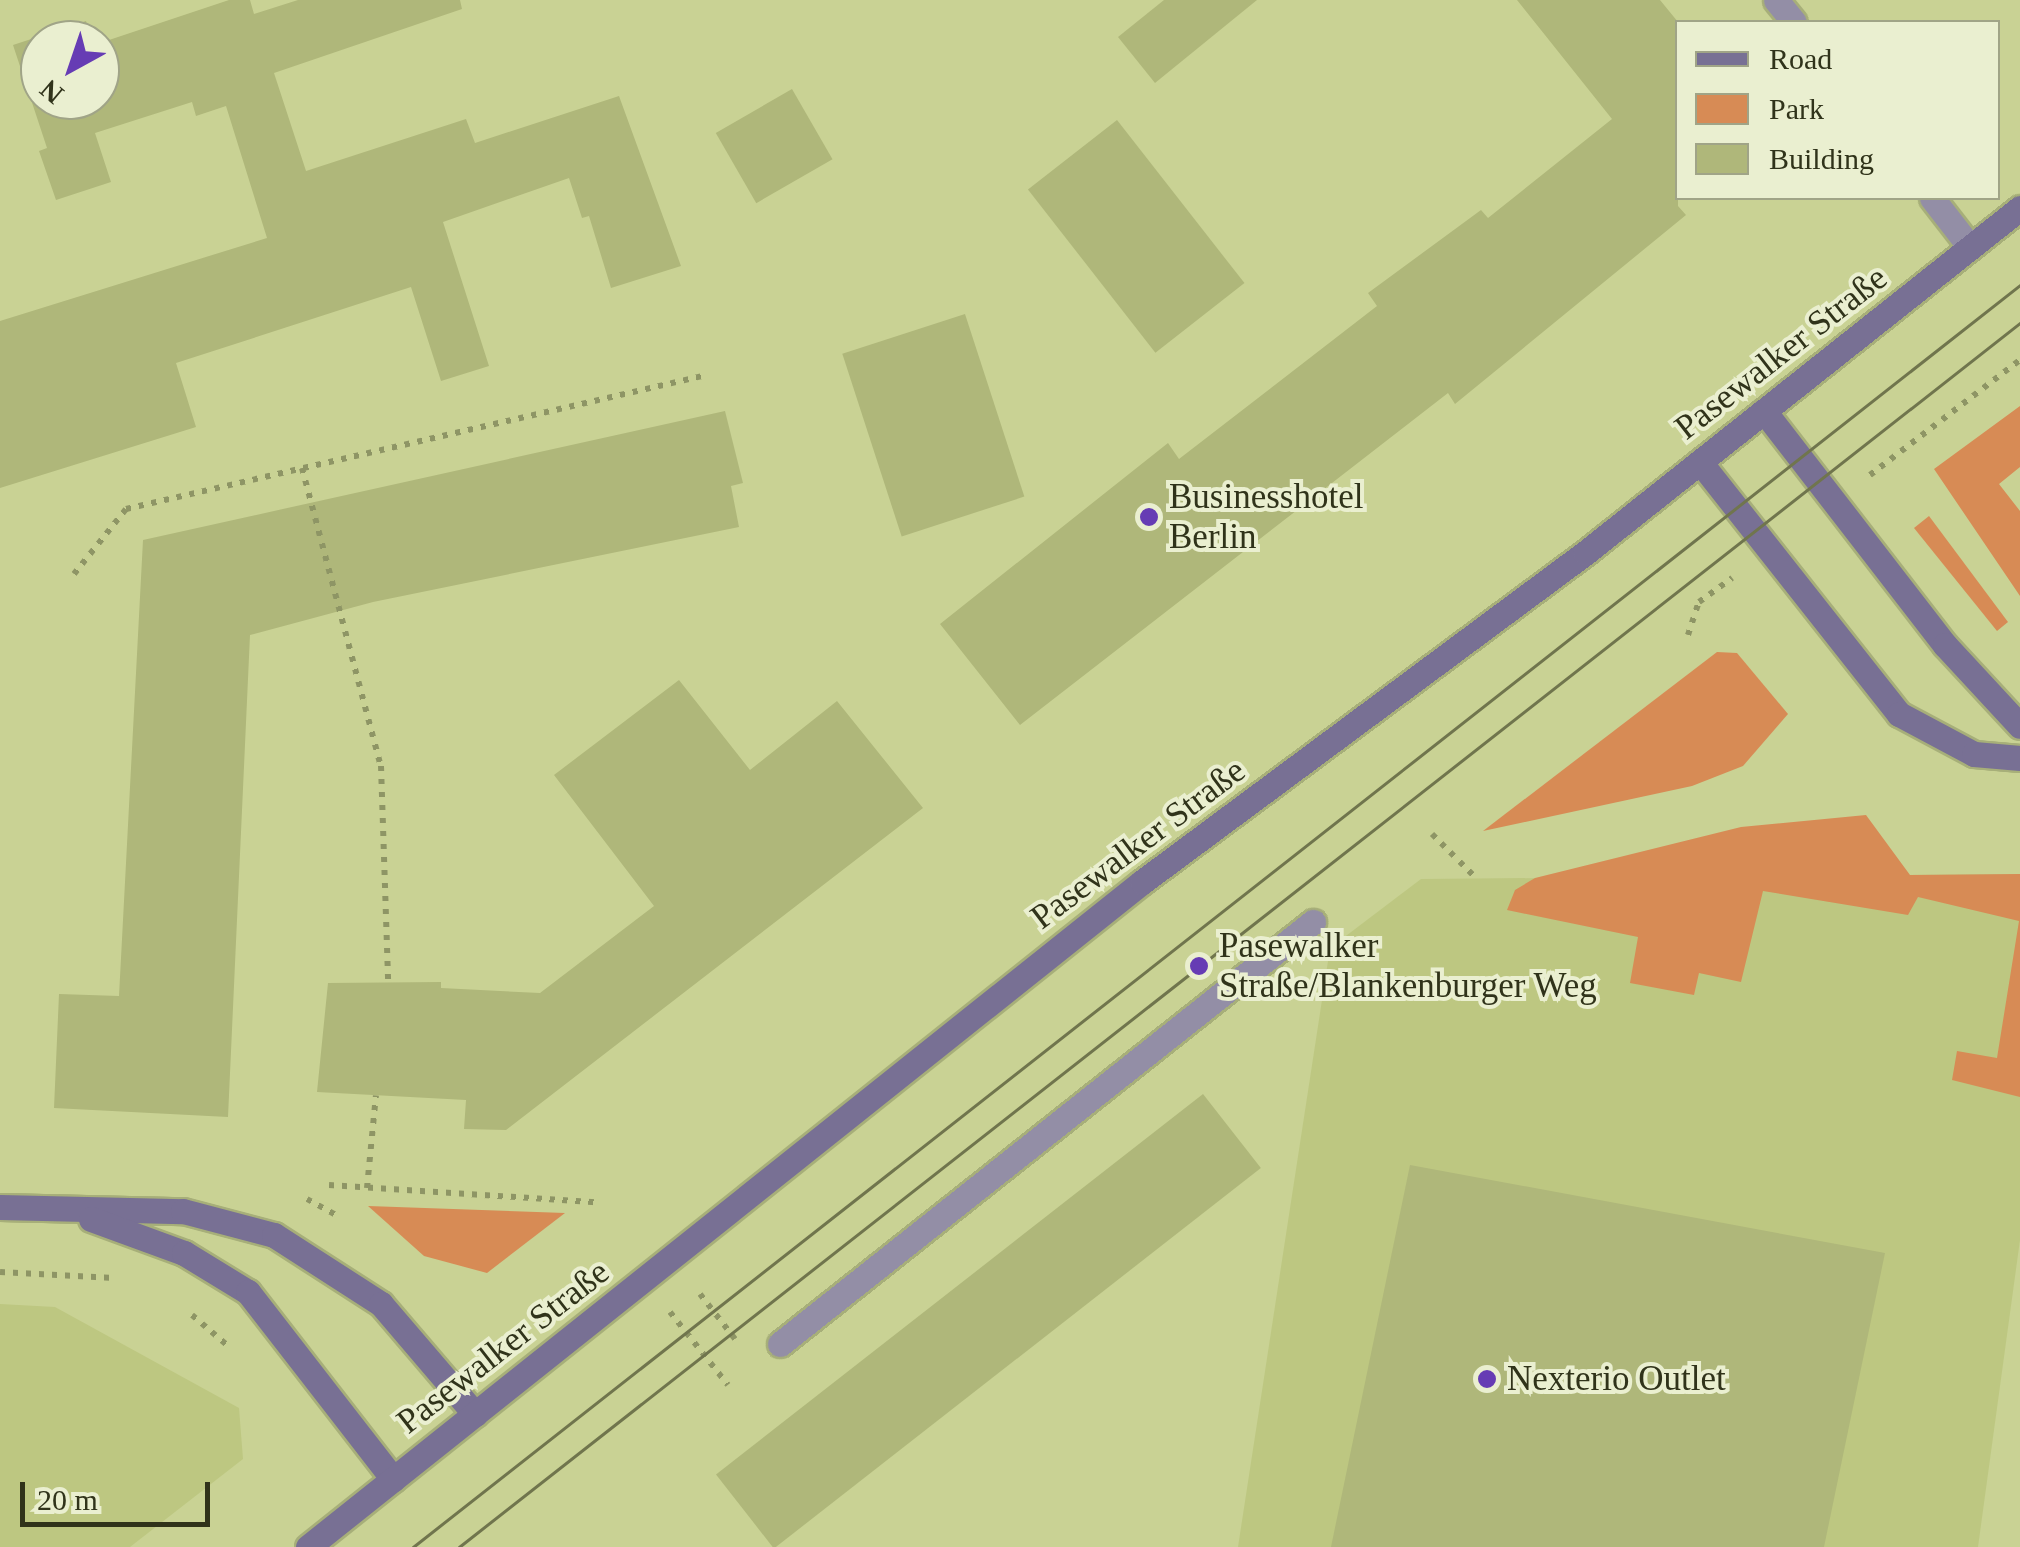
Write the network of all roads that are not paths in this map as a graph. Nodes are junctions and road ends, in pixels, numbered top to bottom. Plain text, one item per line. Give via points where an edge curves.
1 (1776, 0) edge
2 (1792, 20) edge
3 (1934, 200) edge
4 (2020, 208) edge
5 (1970, 247) junction
6 (1764, 411) junction
7 (1700, 462) junction
8 (2020, 726) edge
9 (2020, 758) edge
10 (1313, 922) dead end
11 (0, 1207) edge
12 (77, 1214) junction
13 (780, 1344) dead end
14 (475, 1414) junction
15 (393, 1479) junction
16 (308, 1547) edge

1 - 2 street
3 - 5 street
4 - 5 main road, Pasewalker Straße
5 - 6 main road, Pasewalker Straße
6 - 7 main road, Pasewalker Straße
6 - 8 main road via 1944,645
7 - 9 main road via 1899,714 1974,754
7 - 14 main road, Pasewalker Straße via 1142,882
10 - 13 street
11 - 12 main road
12 - 14 main road via 183,1211 274,1235 381,1304
12 - 15 main road via 184,1254 248,1292
14 - 15 main road, Pasewalker Straße
15 - 16 main road, Pasewalker Straße

